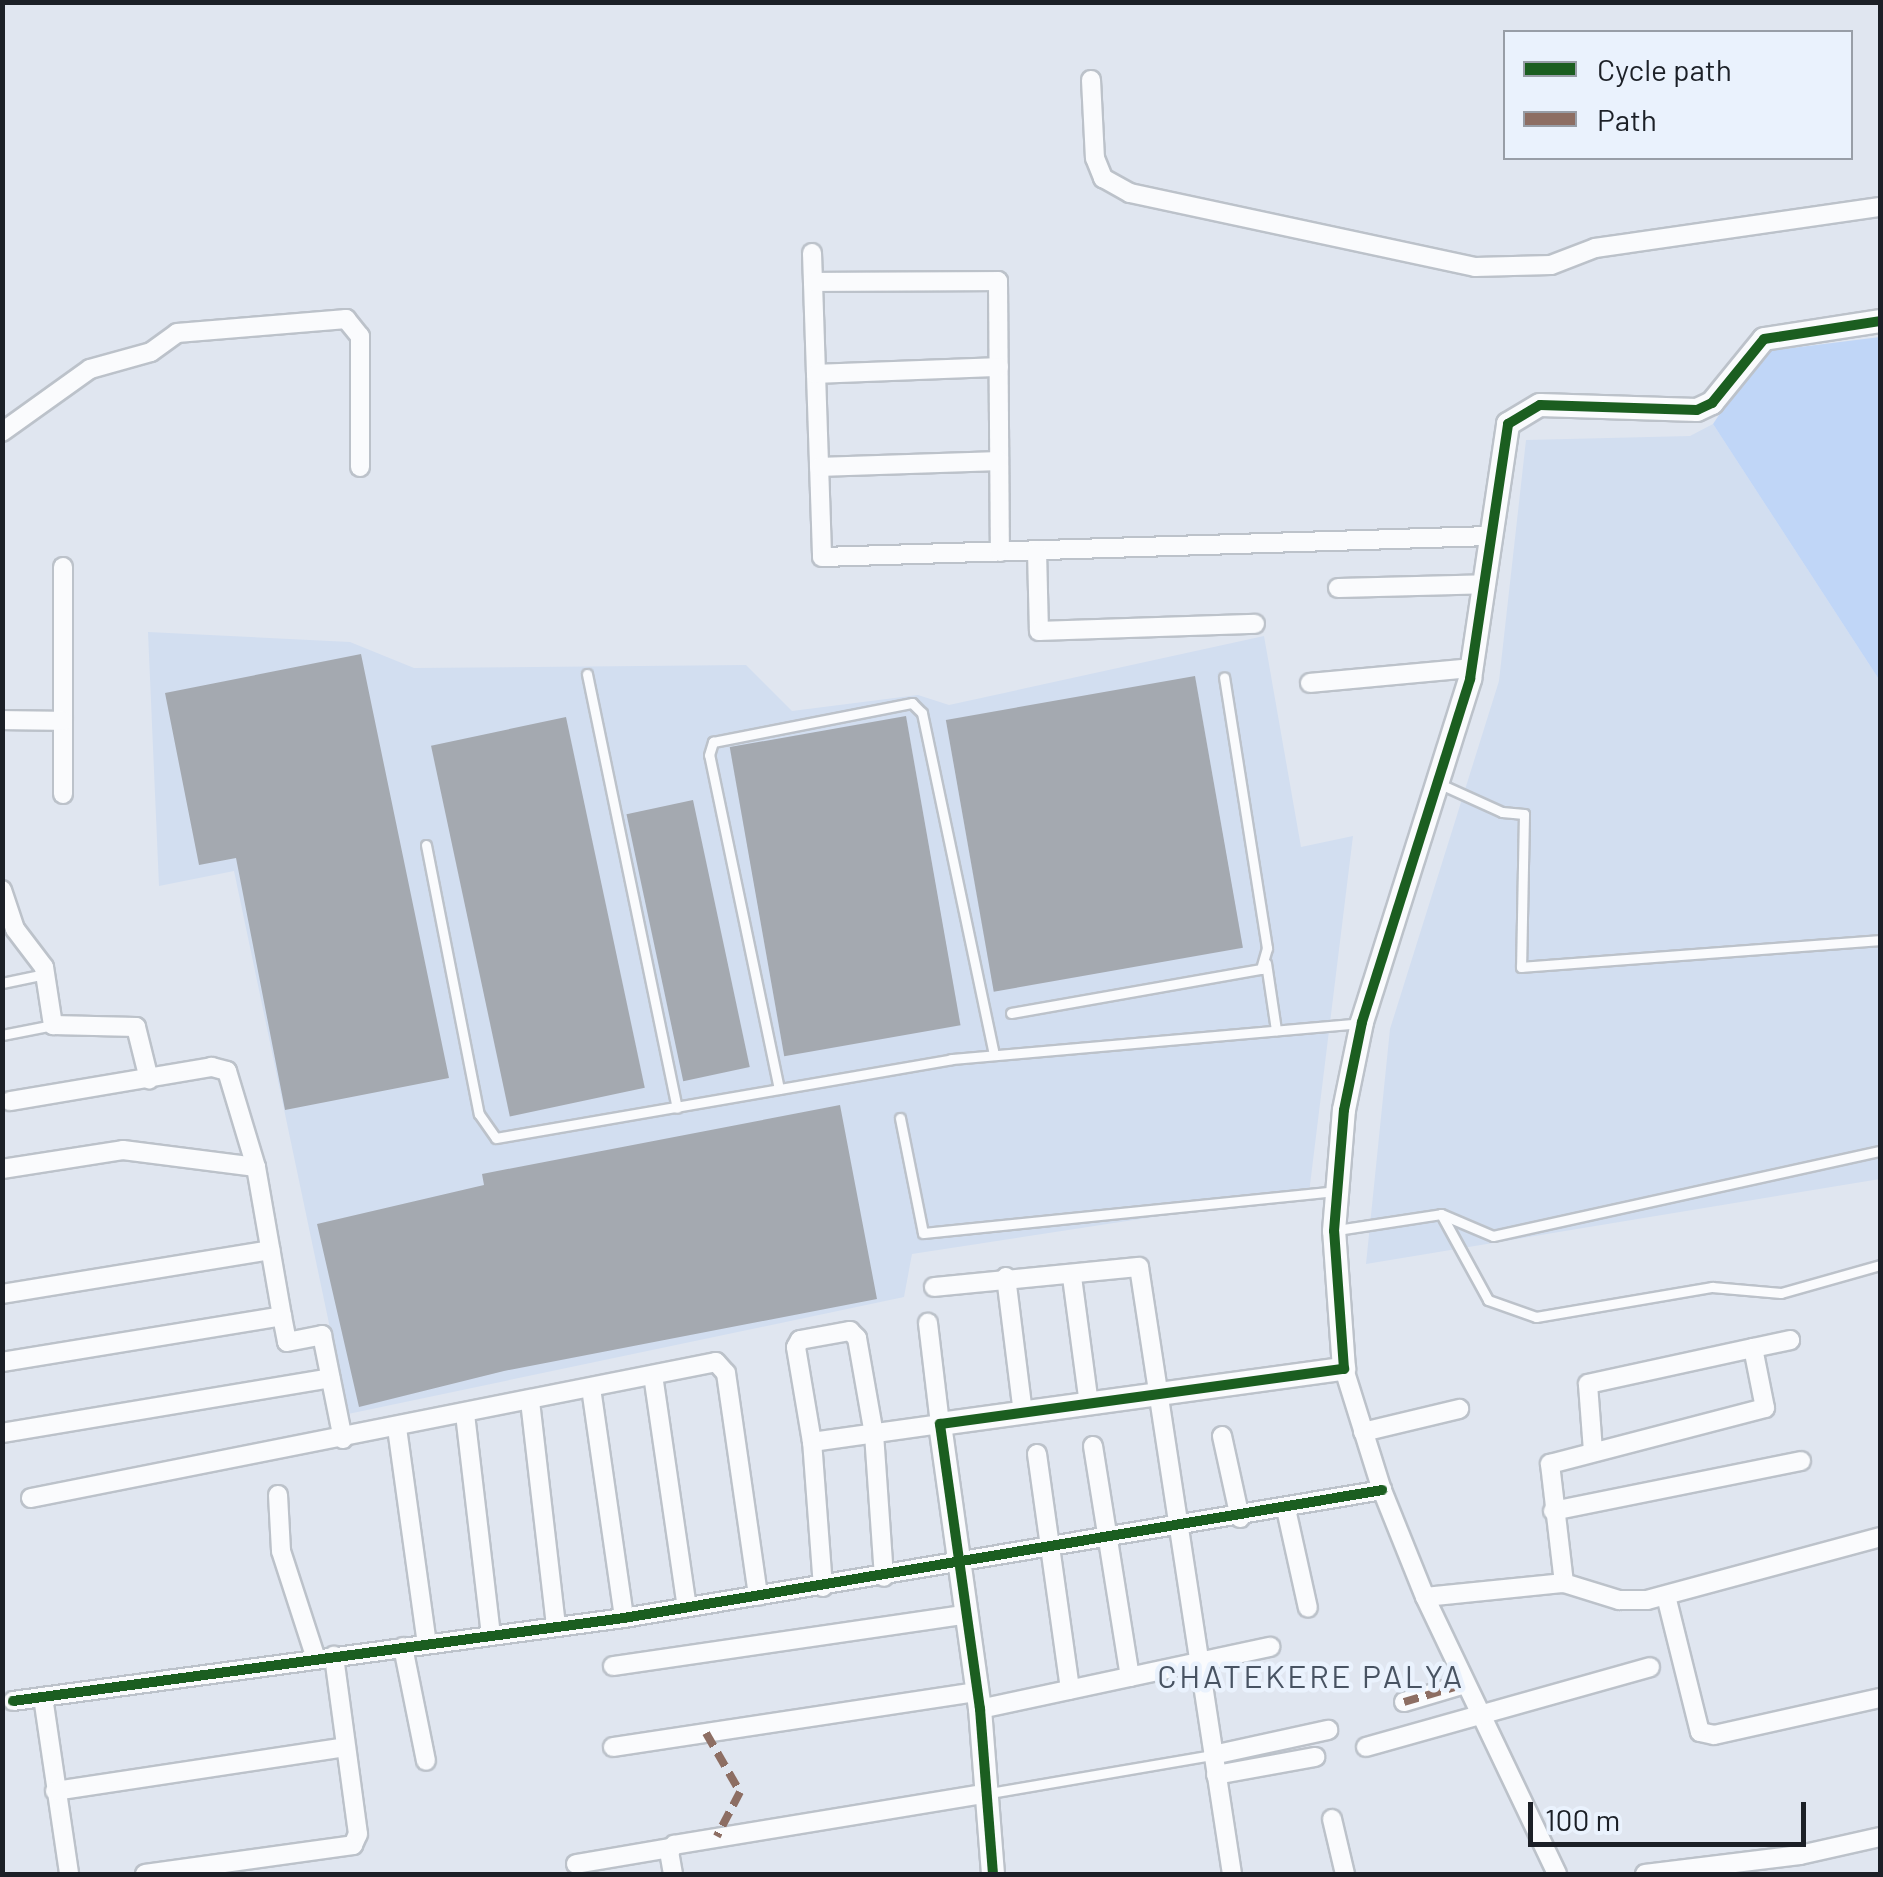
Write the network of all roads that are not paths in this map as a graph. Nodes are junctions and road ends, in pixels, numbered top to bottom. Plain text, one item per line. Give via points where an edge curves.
1 (1091, 80) dead end
2 (1880, 207) edge
3 (812, 253) dead end
4 (813, 282) junction
5 (1880, 321) edge
6 (999, 368) junction
7 (816, 374) junction
8 (2, 432) edge
9 (999, 461) junction
10 (360, 466) dead end
11 (819, 466) junction
12 (1492, 536) junction
13 (1037, 551) junction
14 (1000, 552) junction
15 (63, 567) dead end
16 (1486, 584) junction
17 (1338, 588) dead end
18 (1255, 624) dead end
19 (1472, 668) junction
20 (587, 674) dead end
21 (1224, 677) dead end
22 (1310, 683) dead end
23 (2, 720) edge
24 (63, 721) junction
25 (1437, 783) junction
26 (63, 794) dead end
27 (426, 845) dead end
28 (2, 890) edge
29 (1880, 940) edge
30 (1265, 960) junction
31 (45, 974) junction
32 (2, 983) edge
33 (1011, 1013) dead end
34 (1362, 1022) junction
35 (53, 1025) junction
36 (1276, 1030) junction
37 (2, 1035) edge
38 (994, 1054) junction
39 (149, 1079) junction
40 (779, 1090) junction
41 (10, 1101) dead end
42 (677, 1108) junction
43 (900, 1118) dead end
44 (1880, 1151) edge
45 (256, 1167) junction
46 (2, 1169) edge
47 (1338, 1191) junction
48 (1441, 1214) junction
49 (1334, 1231) junction
50 (270, 1250) junction
51 (1880, 1265) edge
52 (1006, 1277) junction
53 (1072, 1277) junction
54 (934, 1287) dead end
55 (2, 1294) edge
56 (282, 1316) junction
57 (928, 1323) dead end
58 (1790, 1340) dead end
59 (1753, 1348) junction
60 (2, 1362) edge
61 (1344, 1369) junction
62 (653, 1376) junction
63 (330, 1378) junction
64 (591, 1388) junction
65 (1161, 1395) junction
66 (530, 1401) junction
67 (1088, 1404) junction
68 (1459, 1409) dead end
69 (1023, 1413) junction
70 (465, 1414) junction
71 (940, 1424) junction
72 (396, 1428) junction
73 (1363, 1432) junction
74 (2, 1433) edge
75 (874, 1434) junction
76 (1222, 1436) dead end
77 (343, 1439) junction
78 (812, 1442) junction
79 (1094, 1446) dead end
80 (1593, 1451) junction
81 (1037, 1454) dead end
82 (1801, 1461) dead end
83 (1382, 1490) junction
84 (278, 1495) dead end
85 (31, 1498) dead end
86 (1286, 1509) junction
87 (1553, 1511) junction
88 (1240, 1518) junction
89 (1179, 1529) junction
90 (1880, 1537) edge
91 (1106, 1540) junction
92 (1049, 1550) junction
93 (962, 1565) junction
94 (884, 1577) junction
95 (1564, 1583) junction
96 (823, 1587) junction
97 (758, 1596) junction
98 (1666, 1596) junction
99 (1426, 1597) junction
100 (686, 1607) junction
101 (1308, 1608) dead end
102 (968, 1614) junction
103 (624, 1618) junction
104 (556, 1627) junction
105 (490, 1635) junction
106 (427, 1643) junction
107 (404, 1646) junction
108 (1270, 1647) dead end
109 (325, 1657) junction
110 (1198, 1662) junction
111 (613, 1666) dead end
112 (1650, 1667) dead end
113 (1130, 1677) junction
114 (1465, 1684) junction
115 (1070, 1690) junction
116 (43, 1697) junction
117 (1880, 1698) edge
118 (979, 1700) junction
119 (13, 1701) dead end
120 (1404, 1702) dead end
121 (1480, 1716) junction
122 (1328, 1730) dead end
123 (345, 1747) junction
124 (613, 1747) dead end
125 (1366, 1747) dead end
126 (1213, 1755) junction
127 (1316, 1757) dead end
128 (426, 1762) dead end
129 (1216, 1775) junction
130 (55, 1791) junction
131 (987, 1793) junction
132 (1332, 1819) dead end
133 (1880, 1837) edge
134 (671, 1848) junction
135 (576, 1864) dead end
136 (69, 1874) edge
137 (144, 1874) edge
138 (673, 1874) edge
139 (993, 1874) edge
140 (1232, 1874) edge
141 (1345, 1874) edge
142 (1557, 1874) edge
143 (1644, 1874) edge

1 - 2 street via 1096,158 1104,178 1130,192 1461,264 1551,264 1595,248
3 - 4 street
4 - 6 street via 998,281
4 - 7 street
5 - 12 street via 1764,339 1712,403 1697,410 1540,405 1522,412 1502,441
6 - 7 street
6 - 9 street
7 - 11 street
8 - 10 street via 90,369 151,352 177,332 346,319 360,336
9 - 11 street
9 - 14 street
11 - 14 street via 822,558
12 - 13 street
12 - 16 street
13 - 14 street
13 - 18 street via 1039,631
15 - 24 street
16 - 17 street
16 - 19 street
19 - 22 street
19 - 25 street
20 - 42 lane
21 - 30 lane
23 - 24 street
24 - 26 street
25 - 29 lane via 1502,812 1524,814 1522,967
25 - 34 street
27 - 42 lane via 488,1133 506,1138
28 - 31 street via 15,929
30 - 33 lane via 1252,974
30 - 36 lane
31 - 32 lane
31 - 35 street
34 - 36 lane
34 - 47 street via 1344,1110
35 - 37 lane
35 - 39 street via 136,1027
36 - 38 lane
38 - 40 lane
38 - 40 lane via 922,713 912,703 713,742 709,754
39 - 41 street
39 - 45 street via 212,1067 227,1071
40 - 42 lane
43 - 47 lane via 923,1233
44 - 48 lane via 1493,1236
45 - 46 street via 123,1150
45 - 50 street
47 - 49 street
48 - 49 lane
48 - 51 lane via 1488,1300 1536,1317 1712,1287 1781,1293
49 - 61 street
50 - 55 street
50 - 56 street
52 - 53 street
52 - 54 street
52 - 69 street
53 - 65 street via 1139,1267
53 - 67 street
56 - 60 street
56 - 63 street via 288,1342 322,1335
57 - 71 street
58 - 59 street
59 - 80 street via 1588,1384
59 - 80 street via 1765,1408
61 - 65 street
61 - 73 street
62 - 64 street
62 - 97 street via 716,1362 726,1373
62 - 100 street
63 - 74 street
63 - 77 street
64 - 66 street
64 - 103 street
65 - 67 street
65 - 89 street
66 - 70 street
66 - 104 street
67 - 69 street
68 - 73 street
69 - 71 street
70 - 72 street
70 - 105 street
71 - 75 street
71 - 93 street
72 - 77 street
72 - 106 street
73 - 83 street
75 - 78 street
75 - 78 street via 857,1338 850,1331 796,1343
75 - 94 street
76 - 88 street
77 - 85 street
78 - 96 street
79 - 91 street
80 - 87 street via 1550,1464
81 - 92 street
82 - 87 street
83 - 86 street
83 - 99 street
84 - 109 street via 281,1552
86 - 88 street
86 - 101 street
87 - 95 street
88 - 89 street
89 - 91 street
89 - 110 street
90 - 98 street
91 - 92 street
91 - 113 street
92 - 93 street
92 - 115 street
93 - 94 street
93 - 102 street
94 - 96 street
95 - 98 street via 1619,1600
95 - 99 street
96 - 97 street
97 - 100 street
98 - 117 street via 1700,1732 1714,1735
99 - 114 street
100 - 103 street
102 - 111 street
102 - 118 street
103 - 104 street
104 - 105 street
105 - 106 street
106 - 107 street
107 - 109 street
107 - 128 street
108 - 110 street
109 - 116 street
109 - 123 street
110 - 113 street
110 - 126 street
112 - 121 street
113 - 115 street
114 - 120 street
114 - 121 street
115 - 118 street
116 - 119 street
116 - 130 street
118 - 124 street
118 - 131 street
121 - 125 street
121 - 142 street
122 - 126 street
123 - 130 street
123 - 137 street via 358,1834 353,1845
126 - 129 street
126 - 131 lane
127 - 129 street
129 - 140 street
130 - 136 street
131 - 134 street
131 - 139 street
132 - 141 street
133 - 143 street via 1800,1856
134 - 135 street
134 - 138 street

